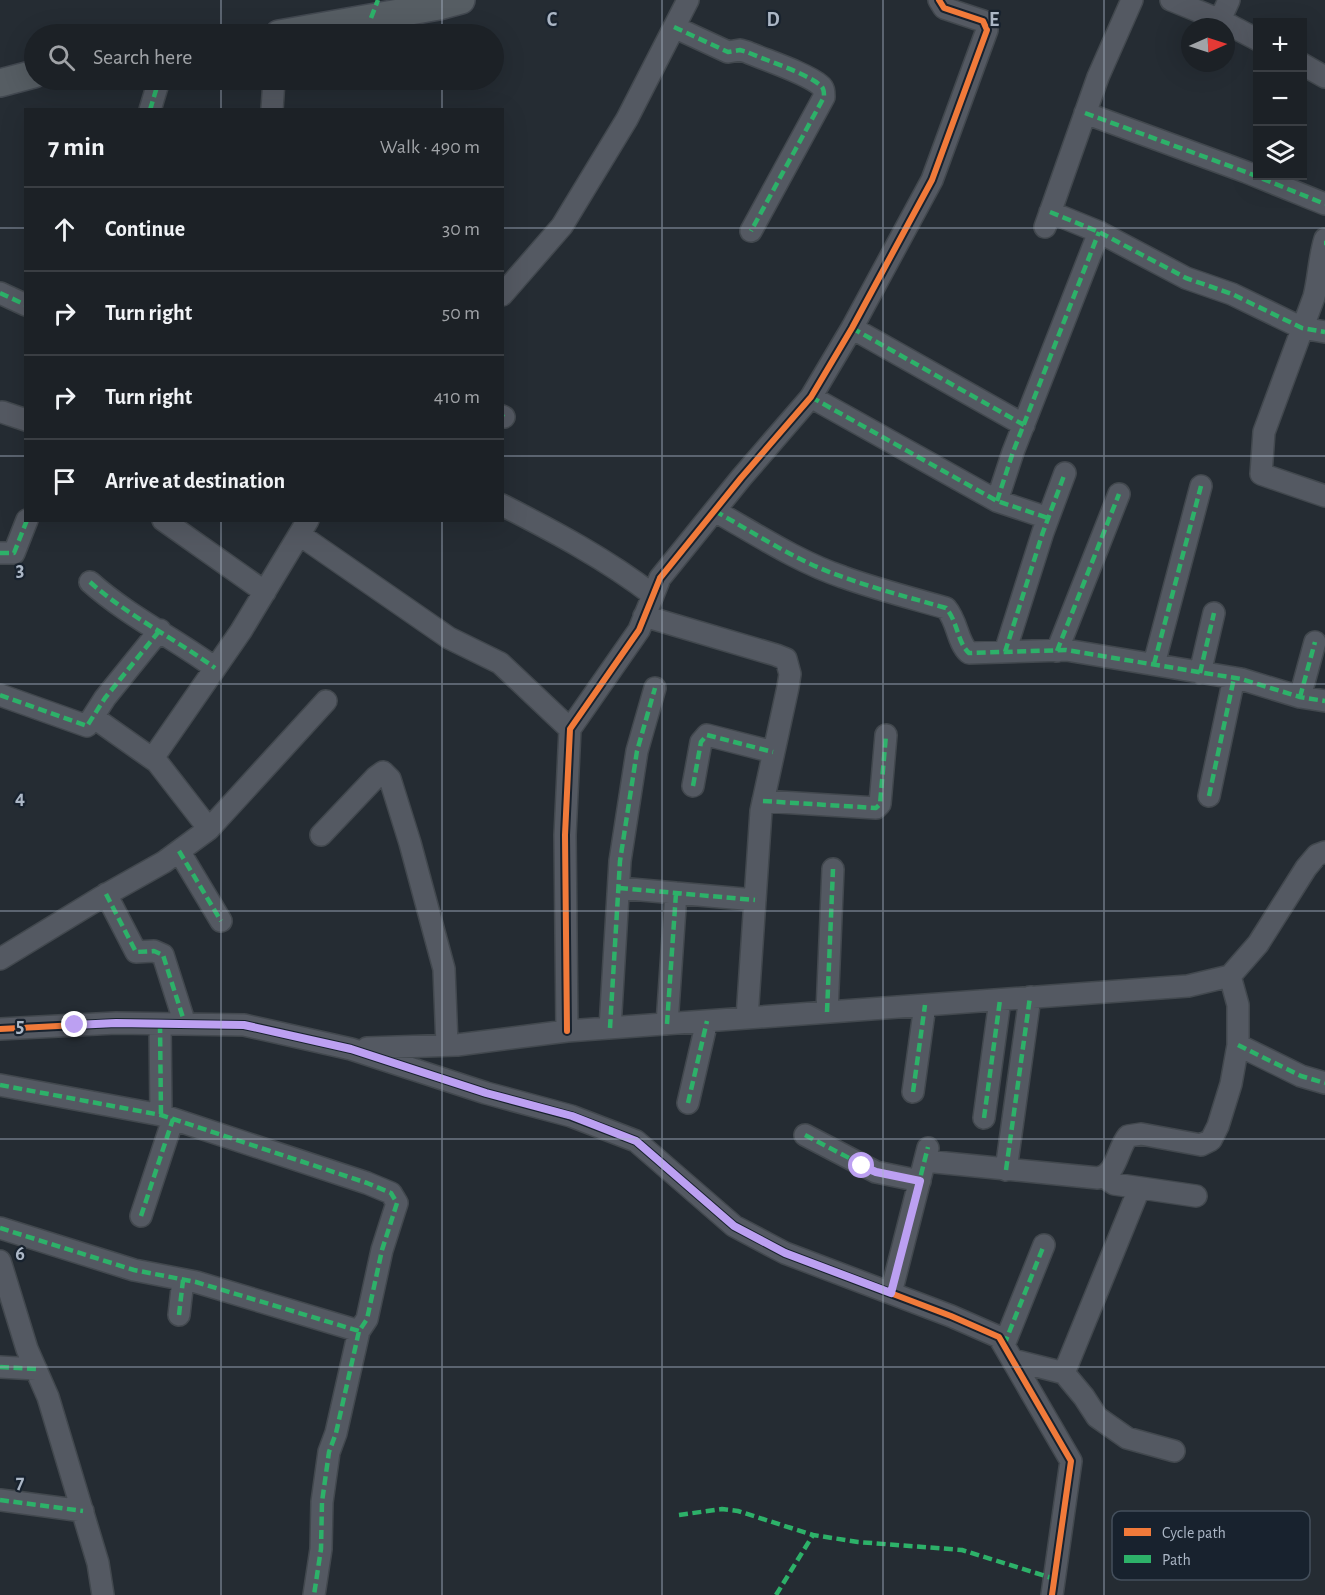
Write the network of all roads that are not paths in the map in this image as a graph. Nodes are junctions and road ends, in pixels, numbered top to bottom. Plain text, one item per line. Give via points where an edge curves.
1 (461, 0) edge
2 (688, 0) edge
3 (939, 0) edge
4 (1132, 0) edge
5 (1171, 0) edge
6 (1229, 0) edge
7 (374, 9) edge
8 (1215, 18) edge
9 (1221, 18) edge
10 (317, 24) edge
11 (674, 27) junction
12 (1235, 28) edge
13 (1253, 38) edge
14 (1307, 67) edge
15 (24, 77) edge
16 (1325, 77) edge
17 (0, 83) edge
18 (156, 90) edge
19 (273, 90) edge
20 (151, 108) edge
21 (272, 108) edge
22 (1085, 113) junction
23 (1325, 204) edge
24 (751, 231) dead end
25 (1099, 232) junction
26 (1324, 242) edge
27 (0, 293) edge
28 (504, 293) edge
29 (24, 304) edge
30 (852, 328) junction
31 (1302, 328) junction
32 (1325, 332) edge
33 (811, 397) junction
34 (2, 412) dead end
35 (24, 419) edge
36 (1024, 425) junction
37 (1065, 472) dead end
38 (1201, 486) dead end
39 (1119, 494) dead end
40 (1325, 496) edge
41 (997, 501) junction
42 (504, 506) edge
43 (715, 511) junction
44 (1048, 518) junction
45 (26, 522) edge
46 (166, 522) edge
47 (304, 528) edge
48 (0, 553) edge
49 (90, 582) dead end
50 (265, 592) junction
51 (653, 595) junction
52 (1214, 614) dead end
53 (644, 616) junction
54 (160, 630) junction
55 (1315, 642) dead end
56 (1058, 651) junction
57 (1005, 652) junction
58 (1154, 664) junction
59 (215, 668) junction
60 (1200, 673) junction
61 (1234, 678) junction
62 (655, 688) dead end
63 (0, 695) edge
64 (1300, 697) junction
65 (1325, 700) edge
66 (326, 701) dead end
67 (93, 717) junction
68 (570, 729) junction
69 (886, 735) dead end
70 (774, 752) junction
71 (153, 758) junction
72 (693, 786) dead end
73 (1209, 796) dead end
74 (763, 801) junction
75 (209, 829) junction
76 (321, 836) dead end
77 (179, 851) junction
78 (1325, 852) edge
79 (833, 869) dead end
80 (619, 888) junction
81 (676, 893) junction
82 (106, 894) junction
83 (755, 900) junction
84 (221, 921) dead end
85 (0, 959) edge
86 (1230, 976) junction
87 (1030, 998) junction
88 (1000, 1000) junction
89 (925, 1005) junction
90 (827, 1012) junction
91 (747, 1018) junction
92 (707, 1021) junction
93 (160, 1024) junction
94 (185, 1024) junction
95 (667, 1024) junction
96 (610, 1028) junction
97 (0, 1029) edge
98 (567, 1031) junction
99 (447, 1045) junction
100 (1238, 1045) junction
101 (351, 1049) junction
102 (1325, 1083) edge
103 (0, 1085) edge
104 (913, 1092) dead end
105 (688, 1103) dead end
106 (167, 1117) junction
107 (984, 1118) dead end
108 (805, 1135) dead end
109 (924, 1163) junction
110 (1006, 1170) junction
111 (1104, 1177) junction
112 (1139, 1189) junction
113 (1196, 1196) dead end
114 (141, 1216) dead end
115 (0, 1228) edge
116 (1044, 1245) dead end
117 (0, 1261) edge
118 (183, 1280) junction
119 (891, 1293) junction
120 (179, 1315) dead end
121 (359, 1331) junction
122 (1009, 1352) junction
123 (0, 1367) edge
124 (36, 1370) junction
125 (1064, 1373) junction
126 (1174, 1451) dead end
127 (0, 1500) edge
128 (82, 1511) junction
129 (103, 1595) edge
130 (314, 1595) edge
131 (1052, 1595) edge

1 - 7 main road via 439,6
2 - 11 street
3 - 30 street via 944,8 983,21 987,30 932,180
4 - 22 street
5 - 8 street
6 - 9 street
7 - 10 main road
11 - 24 street via 728,52 747,52 804,76 825,91
11 - 28 street via 627,119 562,226
12 - 13 street
14 - 16 street
15 - 17 main road
18 - 20 street
19 - 21 street
22 - 23 street
22 - 25 street via 1047,220
25 - 31 street via 1186,278 1232,294
25 - 36 street
26 - 31 street via 1318,279
27 - 29 street
30 - 33 street
30 - 36 street
31 - 32 street
31 - 40 street via 1264,432 1261,474
33 - 41 street
33 - 43 street
34 - 35 street
36 - 41 street
37 - 44 street
38 - 58 street
39 - 56 street
41 - 44 street
42 - 51 street via 565,537
43 - 51 street via 660,578
43 - 57 street via 781,549 843,577 946,608 969,653
44 - 57 street
45 - 48 street via 14,553
46 - 50 street
47 - 50 street
47 - 68 street via 448,638 500,663
49 - 54 street via 112,601
50 - 59 street
51 - 53 street
52 - 60 street
53 - 68 street via 633,639
53 - 70 street via 786,660 790,674
54 - 59 street
54 - 67 street
55 - 64 street
56 - 57 street
56 - 58 street
58 - 60 street
59 - 71 street
60 - 61 street
61 - 64 street
61 - 73 street
62 - 80 street via 637,751
63 - 67 street via 87,726
64 - 65 street
66 - 75 street
67 - 71 street
68 - 98 street via 565,835
69 - 74 street via 880,804 876,808
70 - 72 street via 707,735 701,742
70 - 74 street
71 - 75 street
74 - 83 street
75 - 77 street
76 - 99 street via 376,777 383,772 390,779 444,969
77 - 82 street
77 - 84 street
78 - 86 street via 1306,868 1258,944
79 - 90 street
80 - 81 street
80 - 96 street
81 - 83 street
81 - 95 street
82 - 85 street
82 - 94 street via 136,952 163,955
83 - 91 street
86 - 87 street via 1188,986
86 - 100 street via 1238,1005
87 - 88 street
87 - 110 street
88 - 89 street
88 - 107 street
89 - 90 street
89 - 104 street
90 - 91 street
91 - 92 street
92 - 95 street
92 - 105 street
93 - 94 street
93 - 97 street
93 - 106 street
94 - 101 street via 244,1025
95 - 96 street
96 - 98 street
98 - 99 street
99 - 101 street
100 - 102 street via 1301,1076
100 - 111 street via 1231,1084 1210,1140 1201,1144 1141,1134 1128,1136
101 - 119 street via 572,1116 636,1141 734,1226 785,1253
103 - 106 street
106 - 114 street
106 - 121 street via 391,1193 397,1203 367,1319
108 - 109 street via 876,1172
109 - 110 street
109 - 119 street
110 - 111 street
111 - 112 street via 1113,1184
112 - 113 street
112 - 125 street
115 - 118 street via 134,1270
116 - 122 street
117 - 124 street
118 - 120 street
118 - 121 street
119 - 122 street via 999,1337
121 - 130 street via 329,1452
122 - 125 street
122 - 131 street via 1071,1461
123 - 124 street
124 - 128 street via 48,1397
125 - 126 street via 1097,1417 1127,1438
127 - 128 street
128 - 129 street

